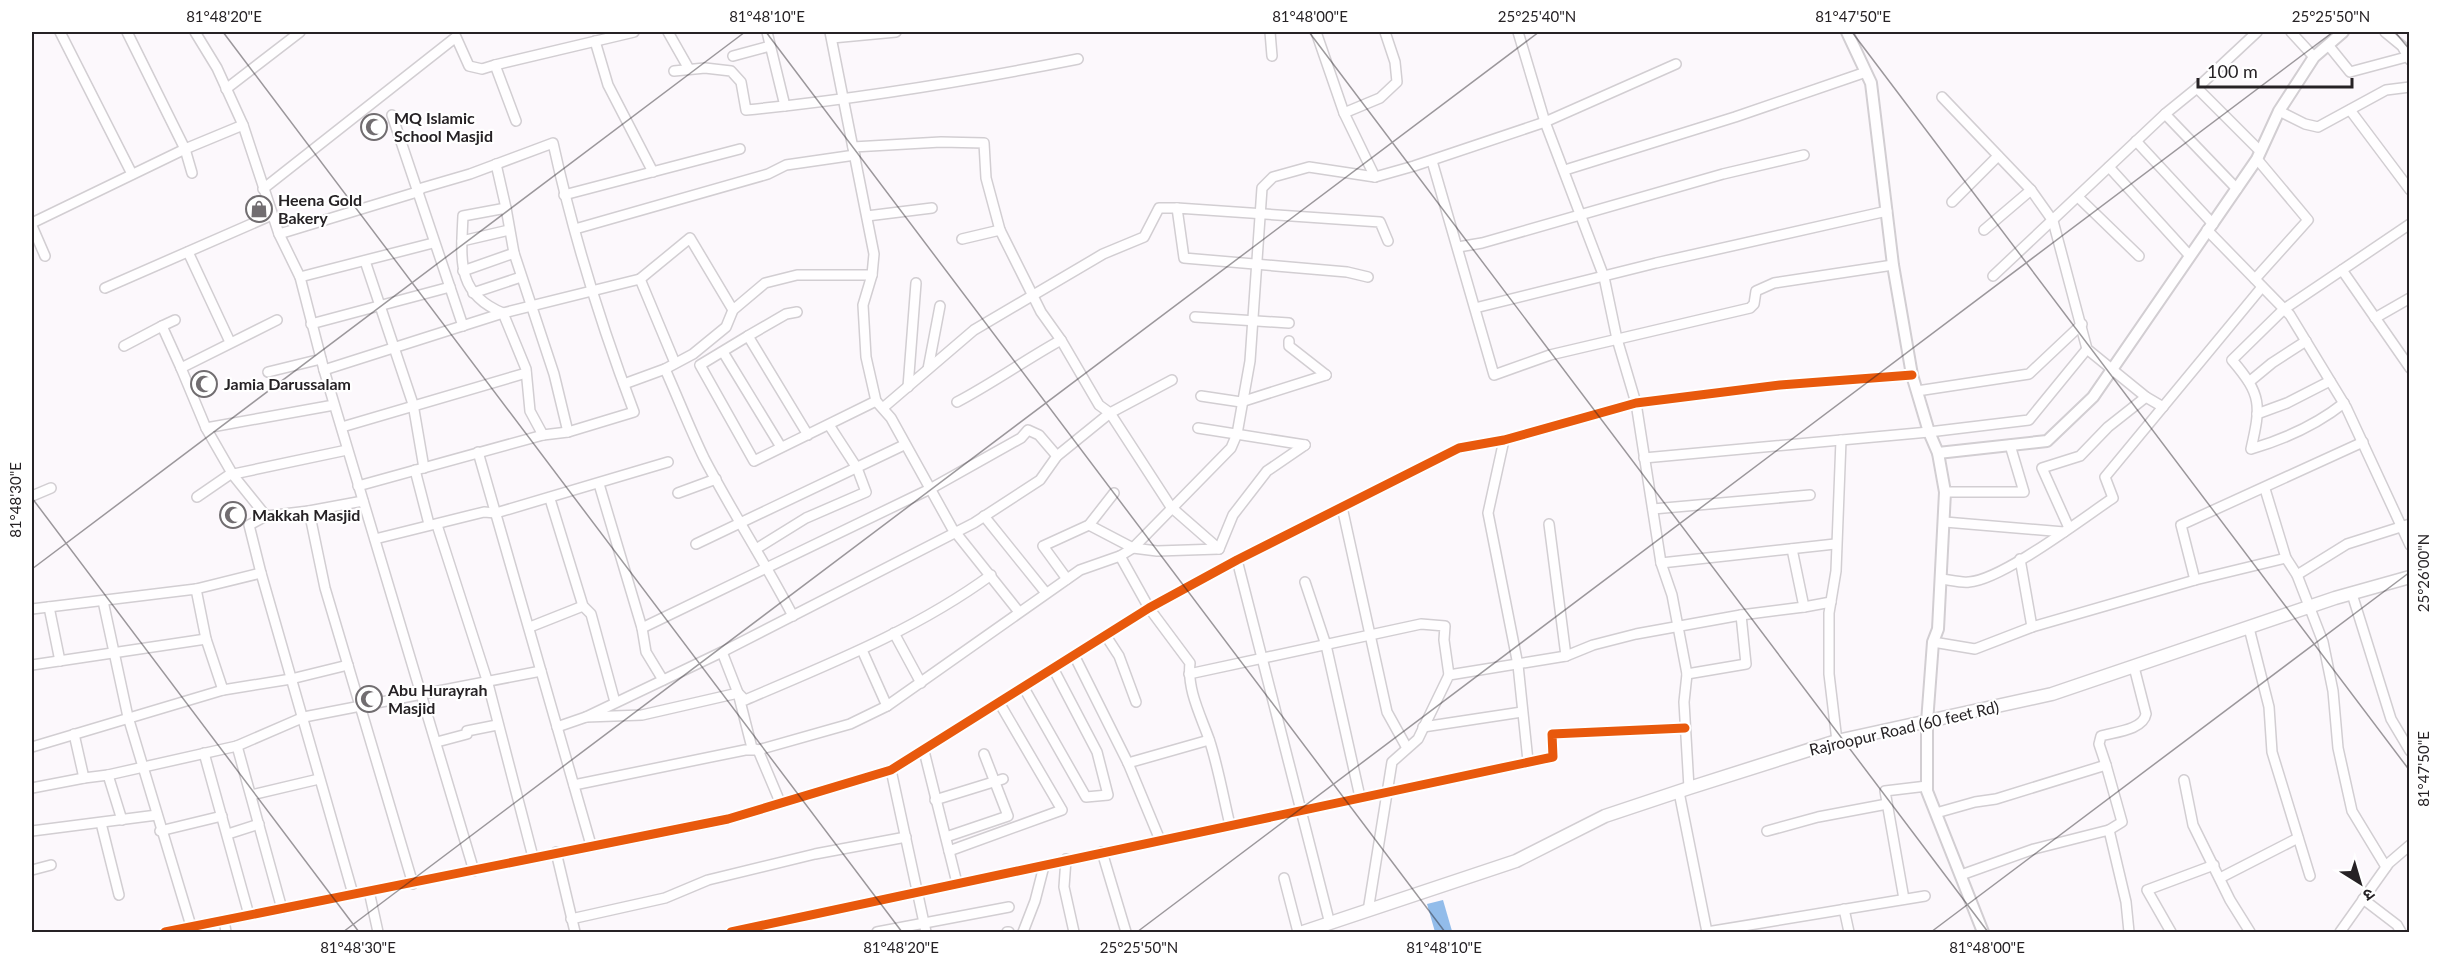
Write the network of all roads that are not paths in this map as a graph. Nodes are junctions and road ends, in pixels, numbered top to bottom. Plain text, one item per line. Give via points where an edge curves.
1 (60, 32) edge
2 (127, 32) edge
3 (195, 32) edge
4 (300, 32) edge
5 (634, 32) edge
6 (668, 32) edge
7 (767, 32) edge
8 (896, 32) edge
9 (1270, 32) edge
10 (1316, 32) edge
11 (1385, 32) edge
12 (1518, 32) edge
13 (1847, 32) edge
14 (2257, 32) edge
15 (2291, 32) edge
16 (2343, 32) edge
17 (2385, 32) edge
18 (459, 34) edge
19 (831, 35) edge
20 (595, 41) junction
21 (770, 46) junction
22 (2328, 46) junction
23 (733, 56) dead end
24 (1272, 56) dead end
25 (2314, 57) junction
26 (2409, 57) edge
27 (1078, 59) dead end
28 (1676, 64) dead end
29 (495, 65) junction
30 (690, 69) junction
31 (674, 70) dead end
32 (1866, 72) junction
33 (2409, 87) edge
34 (2197, 88) junction
35 (226, 89) junction
36 (1942, 97) dead end
37 (844, 100) junction
38 (784, 106) junction
39 (2350, 110) junction
40 (2279, 111) junction
41 (1344, 113) junction
42 (2165, 114) junction
43 (393, 115) dead end
44 (516, 121) dead end
45 (1545, 122) junction
46 (243, 125) junction
47 (2136, 141) junction
48 (185, 148) junction
49 (740, 149) dead end
50 (854, 151) junction
51 (1804, 155) dead end
52 (2259, 155) junction
53 (1998, 156) junction
54 (1432, 161) junction
55 (496, 164) junction
56 (2109, 167) junction
57 (1565, 170) junction
58 (653, 172) junction
59 (192, 173) dead end
60 (132, 174) junction
61 (1375, 177) junction
62 (263, 189) junction
63 (2237, 189) junction
64 (2031, 190) junction
65 (2409, 190) edge
66 (417, 192) junction
67 (564, 195) junction
68 (2078, 196) junction
69 (1952, 202) dead end
70 (506, 208) junction
71 (932, 208) dead end
72 (1178, 208) junction
73 (1887, 211) junction
74 (1258, 214) junction
75 (272, 215) junction
76 (867, 216) junction
77 (1581, 216) junction
78 (2053, 221) junction
79 (32, 224) edge
80 (2409, 224) edge
81 (2210, 227) junction
82 (575, 229) junction
83 (509, 230) junction
84 (1000, 231) junction
85 (1984, 231) dead end
86 (279, 234) junction
87 (962, 239) dead end
88 (462, 241) junction
89 (1388, 241) dead end
90 (433, 243) junction
91 (1458, 247) junction
92 (188, 252) junction
93 (514, 254) junction
94 (2190, 255) junction
95 (45, 256) dead end
96 (2139, 256) dead end
97 (365, 261) junction
98 (1255, 265) junction
99 (1893, 265) junction
100 (2342, 270) junction
101 (463, 271) junction
102 (872, 275) junction
103 (1993, 276) dead end
104 (300, 277) junction
105 (1368, 277) dead end
106 (1604, 277) junction
107 (521, 278) junction
108 (640, 279) junction
109 (916, 283) dead end
110 (2259, 283) junction
111 (450, 287) junction
112 (105, 288) dead end
113 (594, 291) junction
114 (472, 293) junction
115 (1031, 295) junction
116 (2409, 298) edge
117 (940, 306) dead end
118 (380, 307) junction
119 (531, 308) junction
120 (1475, 308) junction
121 (2284, 309) junction
122 (733, 310) junction
123 (797, 312) dead end
124 (503, 313) junction
125 (1195, 317) dead end
126 (2375, 318) junction
127 (175, 320) dead end
128 (277, 320) dead end
129 (1254, 321) junction
130 (1289, 323) dead end
131 (311, 324) junction
132 (2082, 324) junction
133 (162, 326) junction
134 (463, 326) junction
135 (748, 336) junction
136 (1617, 339) junction
137 (1061, 340) junction
138 (1289, 341) dead end
139 (2306, 341) junction
140 (231, 342) junction
141 (124, 346) dead end
142 (393, 350) junction
143 (2087, 350) junction
144 (723, 351) junction
145 (321, 358) junction
146 (675, 363) junction
147 (182, 368) junction
148 (2409, 368) edge
149 (665, 369) junction
150 (928, 369) junction
151 (2113, 369) junction
152 (324, 370) junction
153 (268, 372) dead end
154 (526, 373) junction
155 (1912, 375) junction
156 (1172, 380) dead end
157 (2330, 381) junction
158 (2249, 382) junction
159 (624, 384) junction
160 (908, 387) junction
161 (1917, 391) junction
162 (1201, 396) dead end
163 (2146, 398) junction
164 (957, 402) dead end
165 (1241, 402) junction
166 (1635, 403) junction
167 (2344, 403) junction
168 (413, 404) junction
169 (880, 404) junction
170 (334, 405) junction
171 (2163, 407) junction
172 (1110, 413) junction
173 (2258, 414) junction
174 (829, 425) junction
175 (342, 427) junction
176 (206, 428) junction
177 (1198, 428) dead end
178 (568, 432) junction
179 (1929, 432) junction
180 (1237, 434) junction
181 (543, 435) junction
182 (808, 435) junction
183 (1504, 440) junction
184 (1841, 440) junction
185 (2362, 442) junction
186 (904, 445) junction
187 (2010, 445) junction
188 (781, 447) junction
189 (347, 450) junction
190 (478, 452) junction
191 (1938, 453) junction
192 (1057, 456) junction
193 (1644, 458) junction
194 (668, 462) dead end
195 (857, 468) junction
196 (419, 469) junction
197 (233, 475) junction
198 (716, 479) junction
199 (599, 484) junction
200 (358, 486) junction
201 (51, 488) dead end
202 (930, 489) junction
203 (2265, 489) junction
204 (1945, 492) junction
205 (1114, 493) dead end
206 (678, 494) dead end
207 (1810, 495) dead end
208 (32, 496) edge
209 (197, 497) dead end
210 (550, 499) junction
211 (363, 501) junction
212 (1171, 507) junction
213 (1342, 507) junction
214 (1653, 509) junction
215 (309, 511) junction
216 (496, 513) junction
217 (266, 516) junction
218 (984, 516) junction
219 (1946, 522) junction
220 (740, 523) junction
221 (1549, 524) dead end
222 (433, 525) junction
223 (1089, 525) junction
224 (2405, 525) edge
225 (2067, 530) junction
226 (956, 533) junction
227 (375, 538) junction
228 (696, 544) dead end
229 (1835, 544) junction
230 (2409, 545) edge
231 (1133, 548) junction
232 (756, 549) junction
233 (1219, 549) junction
234 (1792, 549) junction
235 (1120, 556) junction
236 (2286, 558) junction
237 (2020, 559) junction
238 (1238, 560) junction
239 (1661, 564) junction
240 (768, 567) junction
241 (261, 573) junction
242 (2297, 574) junction
243 (991, 575) junction
244 (2409, 577) edge
245 (1066, 579) junction
246 (1942, 579) junction
247 (2195, 580) junction
248 (1305, 582) dead end
249 (196, 589) junction
250 (1046, 593) junction
251 (2352, 594) junction
252 (103, 601) junction
253 (1831, 602) junction
254 (583, 606) junction
255 (49, 607) junction
256 (1804, 607) junction
257 (2310, 607) junction
258 (1149, 608) junction
259 (32, 609) edge
260 (1019, 612) junction
261 (1741, 615) junction
262 (793, 616) junction
263 (1679, 626) junction
264 (530, 627) junction
265 (2032, 627) junction
266 (642, 628) junction
267 (2248, 628) junction
268 (894, 633) junction
269 (1370, 635) junction
270 (1106, 636) junction
271 (206, 639) junction
272 (1933, 642) junction
273 (1326, 645) junction
274 (862, 650) junction
275 (115, 652) junction
276 (722, 652) junction
277 (1566, 656) junction
278 (1075, 657) junction
279 (1263, 659) junction
280 (60, 661) junction
281 (32, 665) edge
282 (348, 665) junction
283 (1518, 665) junction
284 (2134, 667) junction
285 (1054, 670) junction
286 (541, 671) junction
287 (1189, 674) junction
288 (1687, 674) junction
289 (1449, 675) junction
290 (291, 679) junction
291 (487, 680) junction
292 (663, 680) junction
293 (921, 683) junction
294 (1024, 688) junction
295 (223, 690) junction
296 (422, 693) junction
297 (738, 693) junction
298 (615, 702) junction
299 (1136, 702) dead end
300 (1000, 704) junction
301 (360, 705) junction
302 (887, 706) junction
303 (1522, 712) junction
304 (128, 717) junction
305 (304, 717) junction
306 (586, 717) junction
307 (1927, 722) junction
308 (497, 725) junction
309 (557, 727) junction
310 (1423, 727) junction
311 (1685, 728) junction
312 (74, 734) junction
313 (1209, 740) junction
314 (1837, 741) junction
315 (437, 742) junction
316 (237, 746) junction
317 (32, 747) edge
318 (1407, 748) junction
319 (758, 750) junction
320 (924, 751) junction
321 (2409, 751) edge
322 (204, 753) junction
323 (984, 754) dead end
324 (1528, 761) junction
325 (1128, 763) junction
326 (2106, 765) junction
327 (144, 767) junction
328 (891, 770) junction
329 (108, 776) junction
330 (84, 778) junction
331 (319, 779) junction
332 (999, 780) junction
333 (2184, 780) dead end
334 (574, 785) junction
335 (1927, 786) junction
336 (32, 788) edge
337 (1684, 790) junction
338 (1387, 791) junction
339 (251, 795) junction
340 (1360, 797) junction
341 (935, 800) junction
342 (780, 802) junction
343 (1887, 804) junction
344 (1301, 809) junction
345 (1936, 813) junction
346 (157, 815) junction
347 (222, 816) junction
348 (122, 820) junction
349 (101, 823) junction
350 (259, 824) junction
351 (1230, 825) junction
352 (2109, 830) junction
353 (32, 831) edge
354 (160, 831) junction
355 (1767, 831) dead end
356 (228, 834) junction
357 (906, 837) junction
358 (946, 837) junction
359 (2298, 838) junction
360 (1160, 840) junction
361 (2409, 844) edge
362 (591, 845) junction
363 (949, 851) junction
364 (556, 852) junction
365 (1102, 852) junction
366 (533, 857) junction
367 (1066, 859) junction
368 (51, 865) dead end
369 (2214, 865) junction
370 (1044, 866) junction
371 (2386, 867) junction
372 (32, 870) edge
373 (474, 871) junction
374 (1961, 875) junction
375 (2310, 876) dead end
376 (1284, 878) dead end
377 (2220, 878) junction
378 (957, 883) junction
379 (413, 884) junction
380 (369, 891) junction
381 (917, 891) junction
382 (353, 894) junction
383 (119, 895) dead end
384 (1925, 896) dead end
385 (1904, 900) junction
386 (2363, 900) junction
387 (1008, 907) dead end
388 (282, 909) junction
389 (1844, 909) junction
390 (1368, 911) junction
391 (249, 915) junction
392 (571, 919) junction
393 (224, 920) junction
394 (1330, 924) junction
395 (191, 926) junction
396 (925, 928) edge
397 (1707, 932) edge
398 (165, 933) edge
399 (226, 933) edge
400 (378, 933) edge
401 (575, 933) edge
402 (731, 933) edge
403 (877, 933) edge
404 (1023, 933) edge
405 (1074, 933) edge
406 (1126, 933) edge
407 (1298, 933) edge
408 (1303, 933) edge
409 (1849, 933) edge
410 (1983, 933) edge
411 (2129, 933) edge
412 (2171, 933) edge
413 (2250, 933) edge
414 (2340, 933) edge
415 (2401, 933) edge

1 - 60 street
2 - 48 street
3 - 35 street
4 - 35 street
5 - 20 street
6 - 30 street
7 - 21 street
8 - 19 street
9 - 24 street
10 - 41 street
11 - 41 street via 1397,82 1380,98
12 - 45 street
13 - 32 street
14 - 34 street
15 - 25 street
16 - 22 street
17 - 26 street
18 - 29 street via 469,66 482,69
18 - 62 street
19 - 37 street
20 - 29 street
20 - 58 street via 608,85
21 - 23 street
21 - 38 street
22 - 25 street
22 - 26 street via 2350,72
25 - 40 street
27 - 37 street
28 - 45 street
29 - 44 street
30 - 31 street
30 - 38 street via 731,71 741,81 747,110
32 - 57 street
32 - 73 street via 1871,83
33 - 39 street via 2386,90
34 - 42 street
34 - 52 street
35 - 46 street
36 - 53 street
37 - 38 street
37 - 50 street
39 - 40 street via 2318,127
39 - 65 street
40 - 52 street
41 - 61 street
42 - 47 street
42 - 63 street
43 - 66 street
45 - 54 street
45 - 57 street
46 - 48 street
46 - 62 street
47 - 56 street
47 - 81 street
48 - 59 street
48 - 60 street
49 - 58 street
50 - 76 street
50 - 82 street via 786,165 768,174
50 - 84 street via 941,142 984,143 986,178
51 - 77 street via 1723,174
52 - 63 street
52 - 110 street via 2308,220
53 - 64 street
53 - 69 street
54 - 61 street
54 - 91 street
55 - 66 street
55 - 67 street via 553,142
55 - 70 street
56 - 68 street
56 - 94 street
57 - 77 street
58 - 67 street
60 - 79 street
61 - 74 street via 1309,168 1273,177 1262,188
62 - 75 street
63 - 81 street
64 - 78 street
64 - 85 street
66 - 86 street
66 - 90 street
67 - 82 street
68 - 78 street
68 - 96 street
70 - 83 street
70 - 88 street via 463,216
71 - 76 street
72 - 74 street
72 - 98 street via 1184,258
72 - 115 street via 1159,208 1144,237 1104,254
73 - 99 street
73 - 106 street
74 - 89 street via 1380,222
74 - 98 street
75 - 86 street
75 - 92 street
76 - 102 street via 874,254
77 - 91 street
77 - 106 street
78 - 103 street
78 - 132 street
79 - 95 street
80 - 100 street
81 - 94 street
81 - 110 street
82 - 113 street
83 - 88 street
83 - 93 street
84 - 87 street
84 - 115 street
86 - 104 street
88 - 101 street
90 - 97 street
90 - 111 street
91 - 120 street
92 - 112 street
92 - 140 street
93 - 101 street
93 - 107 street
94 - 151 street
97 - 104 street
97 - 118 street
98 - 105 street
98 - 129 street
99 - 136 street via 1774,283 1756,291 1750,308
99 - 155 street
100 - 121 street
100 - 126 street
101 - 114 street
102 - 122 street via 797,275 765,283
102 - 169 street via 862,304 866,357
104 - 131 street
106 - 120 street
106 - 136 street
107 - 114 street
107 - 119 street
108 - 113 street
108 - 122 street via 690,238
108 - 146 street
109 - 160 street
110 - 121 street
110 - 171 street
111 - 118 street
111 - 134 street
113 - 119 street
113 - 159 street
114 - 124 street via 488,307
115 - 137 street
115 - 150 street via 974,330
116 - 126 street
117 - 150 street
118 - 131 street
118 - 142 street
119 - 124 street
119 - 178 street via 554,374
120 - 136 street via 1494,375 1550,355
121 - 139 street
121 - 158 street via 2232,360
122 - 146 street via 726,327 693,354
123 - 135 street via 786,314
124 - 134 street
124 - 154 street
125 - 129 street
126 - 148 street
127 - 133 street
128 - 140 street
129 - 130 street
129 - 165 street
131 - 145 street
132 - 143 street
132 - 161 street via 2029,374
133 - 141 street
133 - 147 street
134 - 142 street
135 - 144 street
135 - 182 street
136 - 166 street
137 - 164 street
137 - 172 street via 1099,405
138 - 165 street via 1289,346 1326,375
139 - 157 street
139 - 158 street
140 - 147 street
142 - 152 street
142 - 168 street
143 - 151 street
143 - 179 street via 2029,420
144 - 188 street
144 - 188 street via 700,366 754,461
145 - 152 street
145 - 153 street
146 - 149 street
147 - 176 street
149 - 159 street
149 - 198 street
150 - 160 street
151 - 163 street
151 - 187 street via 2093,397 2047,441
152 - 170 street
154 - 168 street
154 - 181 street via 530,411
155 - 161 street
155 - 166 street via 1780,385
156 - 172 street
157 - 167 street
157 - 173 street
158 - 173 street via 2258,397
159 - 178 street via 634,412
160 - 169 street
161 - 179 street
162 - 165 street
163 - 171 street
163 - 225 street via 2108,427 2080,456 2042,468
165 - 180 street
166 - 183 street
166 - 193 street
167 - 173 street via 2288,438 2251,449
167 - 185 street
168 - 175 street
168 - 196 street
169 - 174 street
169 - 186 street
170 - 175 street
170 - 176 street
171 - 225 street via 2105,477 2113,498
172 - 192 street
172 - 212 street
174 - 182 street
174 - 195 street
175 - 189 street
176 - 197 street
177 - 180 street
178 - 181 street
179 - 184 street
179 - 191 street
180 - 212 street via 1231,448
180 - 233 street via 1305,446 1267,471 1233,515
181 - 190 street
182 - 188 street
183 - 213 street via 1459,448
183 - 283 street via 1488,513
184 - 193 street
184 - 229 street
185 - 203 street
185 - 224 street
186 - 195 street
186 - 202 street
187 - 191 street
187 - 204 street via 2024,492
189 - 197 street
189 - 200 street
190 - 196 street
190 - 216 street
191 - 204 street
192 - 202 street via 1039,435 1028,430 1021,438
192 - 218 street via 1040,480
193 - 214 street
194 - 199 street
195 - 220 street
195 - 232 street via 866,492 806,518
196 - 200 street
196 - 222 street
197 - 209 street
197 - 217 street
198 - 206 street
198 - 220 street
199 - 210 street
199 - 266 street
200 - 211 street
201 - 208 street
202 - 226 street
202 - 240 street
203 - 236 street
203 - 247 street via 2181,525
204 - 219 street
205 - 223 street
207 - 214 street
210 - 216 street
210 - 254 street
211 - 215 street
211 - 227 street
212 - 231 street
212 - 233 street
213 - 238 street
213 - 269 street
214 - 239 street
215 - 217 street
215 - 282 street via 325,588
216 - 222 street via 484,512
216 - 264 street
217 - 241 street via 249,525
218 - 226 street
218 - 250 street
219 - 225 street
219 - 246 street
220 - 228 street
220 - 232 street
221 - 277 street
222 - 227 street
222 - 291 street
223 - 231 street
223 - 245 street via 1044,546
224 - 230 street
224 - 242 street via 2347,544
225 - 237 street
226 - 243 street
226 - 262 street
227 - 296 street
229 - 234 street
229 - 253 street
231 - 233 street
231 - 235 street
232 - 240 street
234 - 239 street
234 - 256 street
235 - 245 street
235 - 258 street
236 - 242 street
236 - 247 street
237 - 246 street via 1970,582
237 - 265 street
238 - 258 street
238 - 279 street
239 - 263 street
240 - 262 street
240 - 266 street
241 - 249 street
241 - 290 street
242 - 257 street
243 - 260 street
243 - 268 street via 952,602
244 - 251 main road, Rajroopur Road (60 feet Rd)
245 - 250 street
246 - 272 street via 1938,629
247 - 265 street
248 - 273 street
249 - 252 street
249 - 271 street
250 - 260 street
251 - 257 main road, Rajroopur Road (60 feet Rd)
251 - 321 street via 2391,719
252 - 255 street
252 - 275 street
253 - 256 street
253 - 314 street via 1829,674
254 - 264 street
254 - 298 street via 591,614
255 - 259 street
255 - 280 street
256 - 261 street
257 - 267 main road, Rajroopur Road (60 feet Rd)
257 - 371 street via 2323,642 2333,691 2338,748 2352,811
258 - 270 street
258 - 287 street via 1190,663
260 - 293 street
261 - 263 street
261 - 288 street via 1746,664
262 - 276 street
263 - 277 street via 1593,645
263 - 288 street
264 - 286 street
265 - 272 street via 1975,649
266 - 292 street via 646,652
267 - 284 main road, Rajroopur Road (60 feet Rd)
267 - 359 street via 2269,707 2272,752
268 - 274 street
268 - 293 street
269 - 273 street
269 - 289 street via 1421,624 1445,626
269 - 318 street via 1387,712
270 - 278 street
270 - 299 street via 1119,656
271 - 275 street
271 - 295 street
272 - 307 street
273 - 279 street
273 - 340 street
274 - 297 street via 745,700
274 - 302 street
275 - 280 street
275 - 304 street
276 - 292 street
276 - 297 street
277 - 283 street
278 - 285 street
278 - 325 street
279 - 287 street
279 - 344 street
280 - 281 street
282 - 290 street
282 - 301 street
283 - 289 street
283 - 303 street
284 - 307 main road, Rajroopur Road (60 feet Rd) via 2052,694
284 - 326 street via 2145,720 2139,726 2101,736 2099,744
285 - 294 street
285 - 294 street via 1097,752 1108,795 1086,797
286 - 291 street
286 - 309 street
287 - 313 street
288 - 311 street
289 - 310 street
290 - 295 street
290 - 305 street
291 - 296 street
291 - 308 street
292 - 298 street
293 - 302 street
294 - 300 street
295 - 304 street
296 - 301 street
296 - 315 street
297 - 306 street via 642,715
297 - 319 street via 752,748
298 - 306 street
300 - 320 street
300 - 363 street via 1062,810
301 - 305 street
301 - 379 street
302 - 319 street via 850,724
303 - 310 street
303 - 324 street
304 - 312 street
304 - 327 street
305 - 316 street
305 - 331 street
306 - 309 street
307 - 314 main road, Rajroopur Road (60 feet Rd)
307 - 335 street
308 - 315 street
308 - 366 street
309 - 334 street
310 - 318 street
311 - 324 street via 1552,734 1553,757
311 - 337 street
312 - 317 street
312 - 330 street
313 - 325 street
313 - 351 street
314 - 337 main road, Rajroopur Road (60 feet Rd)
315 - 373 street
316 - 322 street
316 - 339 street
318 - 338 street via 1392,762
319 - 334 street
319 - 342 street
320 - 328 street
320 - 341 street
322 - 327 street
322 - 347 street
323 - 332 street
324 - 338 street
325 - 360 street
326 - 345 street via 1996,800
326 - 352 street via 2122,822
327 - 329 street
327 - 346 street
328 - 342 street
328 - 357 street
329 - 330 street
329 - 348 street
330 - 336 street
331 - 339 street
331 - 382 street
332 - 341 street
332 - 358 street via 1008,816
333 - 369 street via 2193,825
334 - 362 street
335 - 343 street via 1885,791
335 - 345 street
337 - 390 main road, Rajroopur Road (60 feet Rd) via 1605,816 1516,861
337 - 397 street
338 - 340 street
338 - 390 street
339 - 350 street
340 - 344 street
341 - 358 street
342 - 362 street via 728,819
343 - 355 street via 1818,816
343 - 385 street
344 - 351 street
344 - 394 street
345 - 374 street
346 - 348 street
346 - 354 street
347 - 354 street
347 - 356 street
348 - 349 street
349 - 353 street
349 - 383 street
350 - 356 street
350 - 388 street
351 - 360 street
352 - 374 street via 2034,849
352 - 411 street
354 - 395 street
356 - 391 street
357 - 381 street
357 - 392 street via 708,880 665,898
358 - 363 street
359 - 375 street
359 - 377 street
360 - 365 street
361 - 371 street
362 - 364 street
363 - 378 street
364 - 366 street
364 - 392 street
365 - 367 street
365 - 406 street
366 - 373 street
367 - 370 street
367 - 405 street via 1064,886
368 - 372 street
369 - 377 street
369 - 412 street via 2147,890
370 - 378 street
370 - 404 street
371 - 386 street
373 - 379 street
374 - 410 street
376 - 407 street
377 - 413 street
378 - 381 street
379 - 380 street
380 - 382 street
380 - 400 street
381 - 396 street
381 - 402 street
382 - 388 street
384 - 385 street
385 - 389 street
386 - 414 street
386 - 415 street via 2397,925
387 - 396 street
388 - 391 street
389 - 397 street
389 - 409 street
390 - 394 main road, Rajroopur Road (60 feet Rd)
391 - 393 street
392 - 401 street
393 - 395 street
393 - 399 street
394 - 408 main road, Rajroopur Road (60 feet Rd)
395 - 398 street
396 - 403 street

